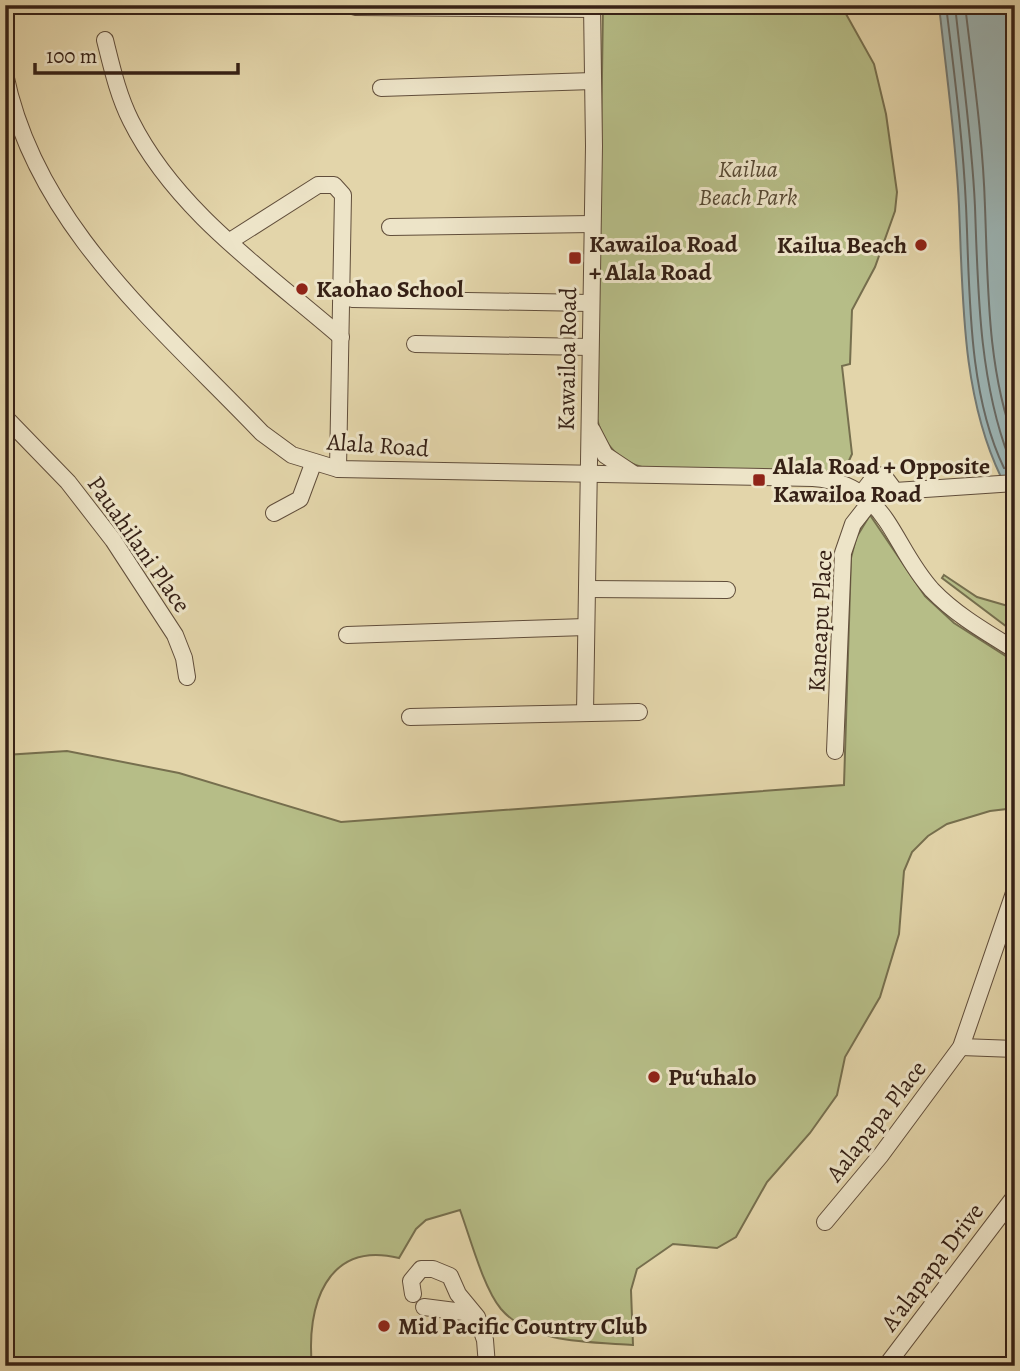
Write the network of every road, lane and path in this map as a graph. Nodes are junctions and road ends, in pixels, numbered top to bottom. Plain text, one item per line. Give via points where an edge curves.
1 (355, 7) dead end
2 (592, 7) edge
3 (105, 40) dead end
4 (5, 74) edge
5 (593, 81) junction
6 (381, 88) dead end
7 (592, 224) junction
8 (390, 227) dead end
9 (230, 241) junction
10 (352, 299) dead end
11 (590, 303) junction
12 (341, 337) junction
13 (415, 344) dead end
14 (590, 347) junction
15 (5, 417) edge
16 (590, 422) junction
17 (313, 464) junction
18 (338, 469) junction
19 (588, 475) junction
20 (641, 475) junction
21 (1015, 483) edge
22 (867, 497) junction
23 (274, 513) dead end
24 (587, 589) junction
25 (727, 590) dead end
26 (586, 627) junction
27 (346, 635) dead end
28 (1015, 650) edge
29 (187, 677) dead end
30 (639, 712) dead end
31 (585, 713) junction
32 (410, 717) dead end
33 (835, 751) dead end
34 (1015, 890) edge
35 (961, 1047) junction
36 (1015, 1049) edge
37 (1015, 1196) edge
38 (825, 1222) dead end
39 (456, 1289) junction
40 (426, 1304) junction
41 (480, 1323) junction
42 (486, 1366) edge
43 (886, 1366) edge

1 - 2 street
2 - 5 street, Kawailoa Road
3 - 9 street via 116,84 139,137 176,187
4 - 17 street, Alala Road via 18,125 38,171 89,250 262,433
5 - 6 street
5 - 7 street, Kawailoa Road
7 - 8 street
7 - 11 street, Kawailoa Road
9 - 12 street
9 - 12 street via 318,185 329,183 338,188 344,200
10 - 11 street
11 - 14 street, Kawailoa Road
12 - 18 street
13 - 14 street
14 - 16 street, Kawailoa Road
15 - 29 street, Pauahilani Place via 68,482 113,540 180,646
16 - 19 street, Kawailoa Road
16 - 20 street via 608,458
17 - 18 street, Alala Road
17 - 23 street via 300,499
18 - 19 street, Alala Road
19 - 20 street, Alala Road
19 - 24 street, Kawailoa Road
20 - 22 street, Alala Road via 813,478 839,482
21 - 22 street via 895,491 883,475 872,481
22 - 28 street via 887,519 932,590 960,615
22 - 33 street, Kaneapu Place via 843,553
24 - 25 street
24 - 26 street, Kawailoa Road
26 - 27 street
26 - 31 street, Kawailoa Road
30 - 31 street
31 - 32 street
34 - 35 street, Aalapapa Place
35 - 36 street
35 - 38 street, Aalapapa Place
37 - 43 street, Aʻalapapa Drive
39 - 40 street via 452,1300
39 - 40 street via 447,1273 427,1268 412,1277
39 - 41 street
40 - 41 street via 463,1312
41 - 42 street

